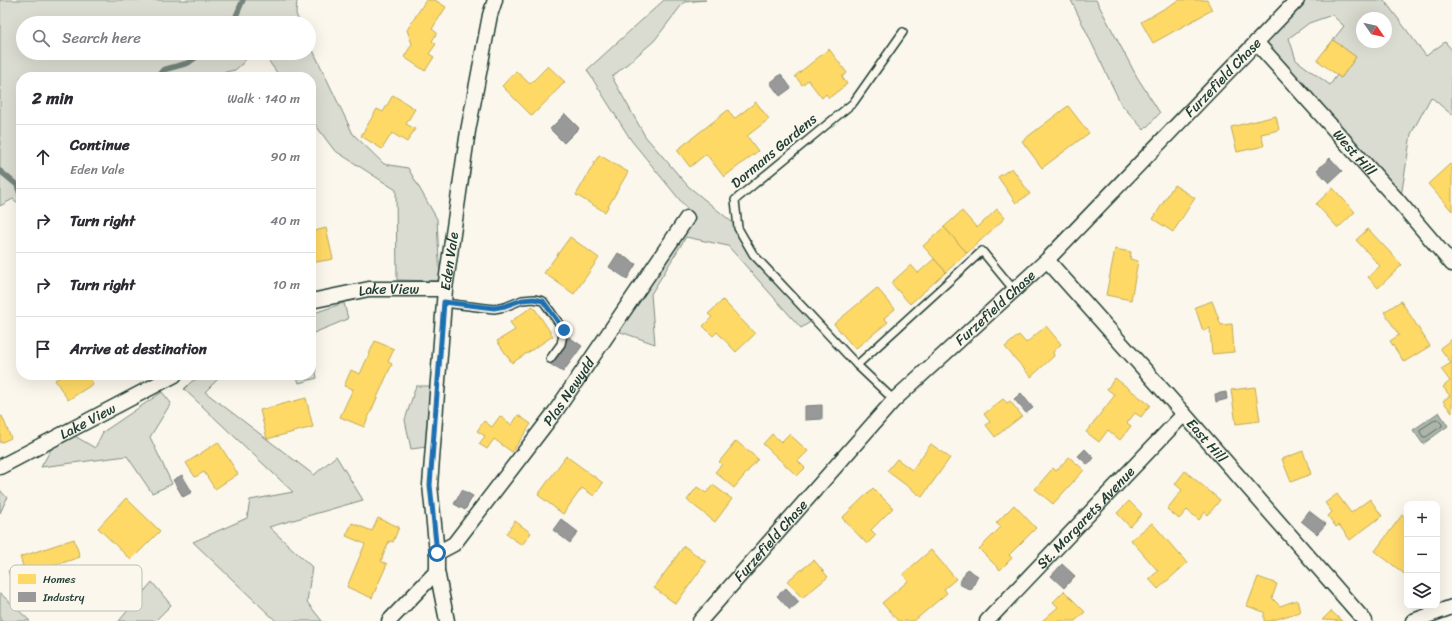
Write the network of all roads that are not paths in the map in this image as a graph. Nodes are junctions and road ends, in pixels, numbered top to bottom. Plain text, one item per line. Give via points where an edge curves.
1 (495, 0) edge
2 (1297, 0) edge
3 (903, 32) dead end
4 (1256, 42) junction
5 (687, 218) dead end
6 (1047, 260) junction
7 (1452, 264) edge
8 (1014, 290) junction
9 (444, 296) junction
10 (316, 300) edge
11 (550, 359) dead end
12 (857, 365) junction
13 (165, 380) edge
14 (894, 400) junction
15 (1184, 414) junction
16 (0, 466) edge
17 (437, 553) junction
18 (437, 571) junction
19 (1452, 607) edge
20 (389, 621) edge
21 (447, 621) edge
22 (700, 621) edge
23 (986, 621) edge
24 (1365, 621) edge
25 (1413, 621) edge

1 - 9 street, Eden Vale via 468,131
2 - 4 street, Furzefield Chase
3 - 12 lane, Dormans Gardens via 853,103 735,200 738,228 753,254
4 - 6 street, Furzefield Chase
4 - 7 street, West Hill
5 - 17 street, Plas Newydd via 550,418 454,544
6 - 8 street, Furzefield Chase
6 - 15 street, East Hill
8 - 12 lane via 982,251
8 - 14 street, Furzefield Chase
9 - 10 street, Lake View via 369,289
9 - 11 lane via 494,308 522,300 543,301 564,330 561,344
9 - 17 street, Eden Vale via 430,485
12 - 14 lane, Dormans Gardens
13 - 16 street, Lake View
14 - 22 street, Furzefield Chase
15 - 23 street, St. Margarets Avenue
15 - 24 street, East Hill
17 - 18 street, Eden Vale
18 - 20 street
18 - 21 street, Eden Vale
19 - 25 street

